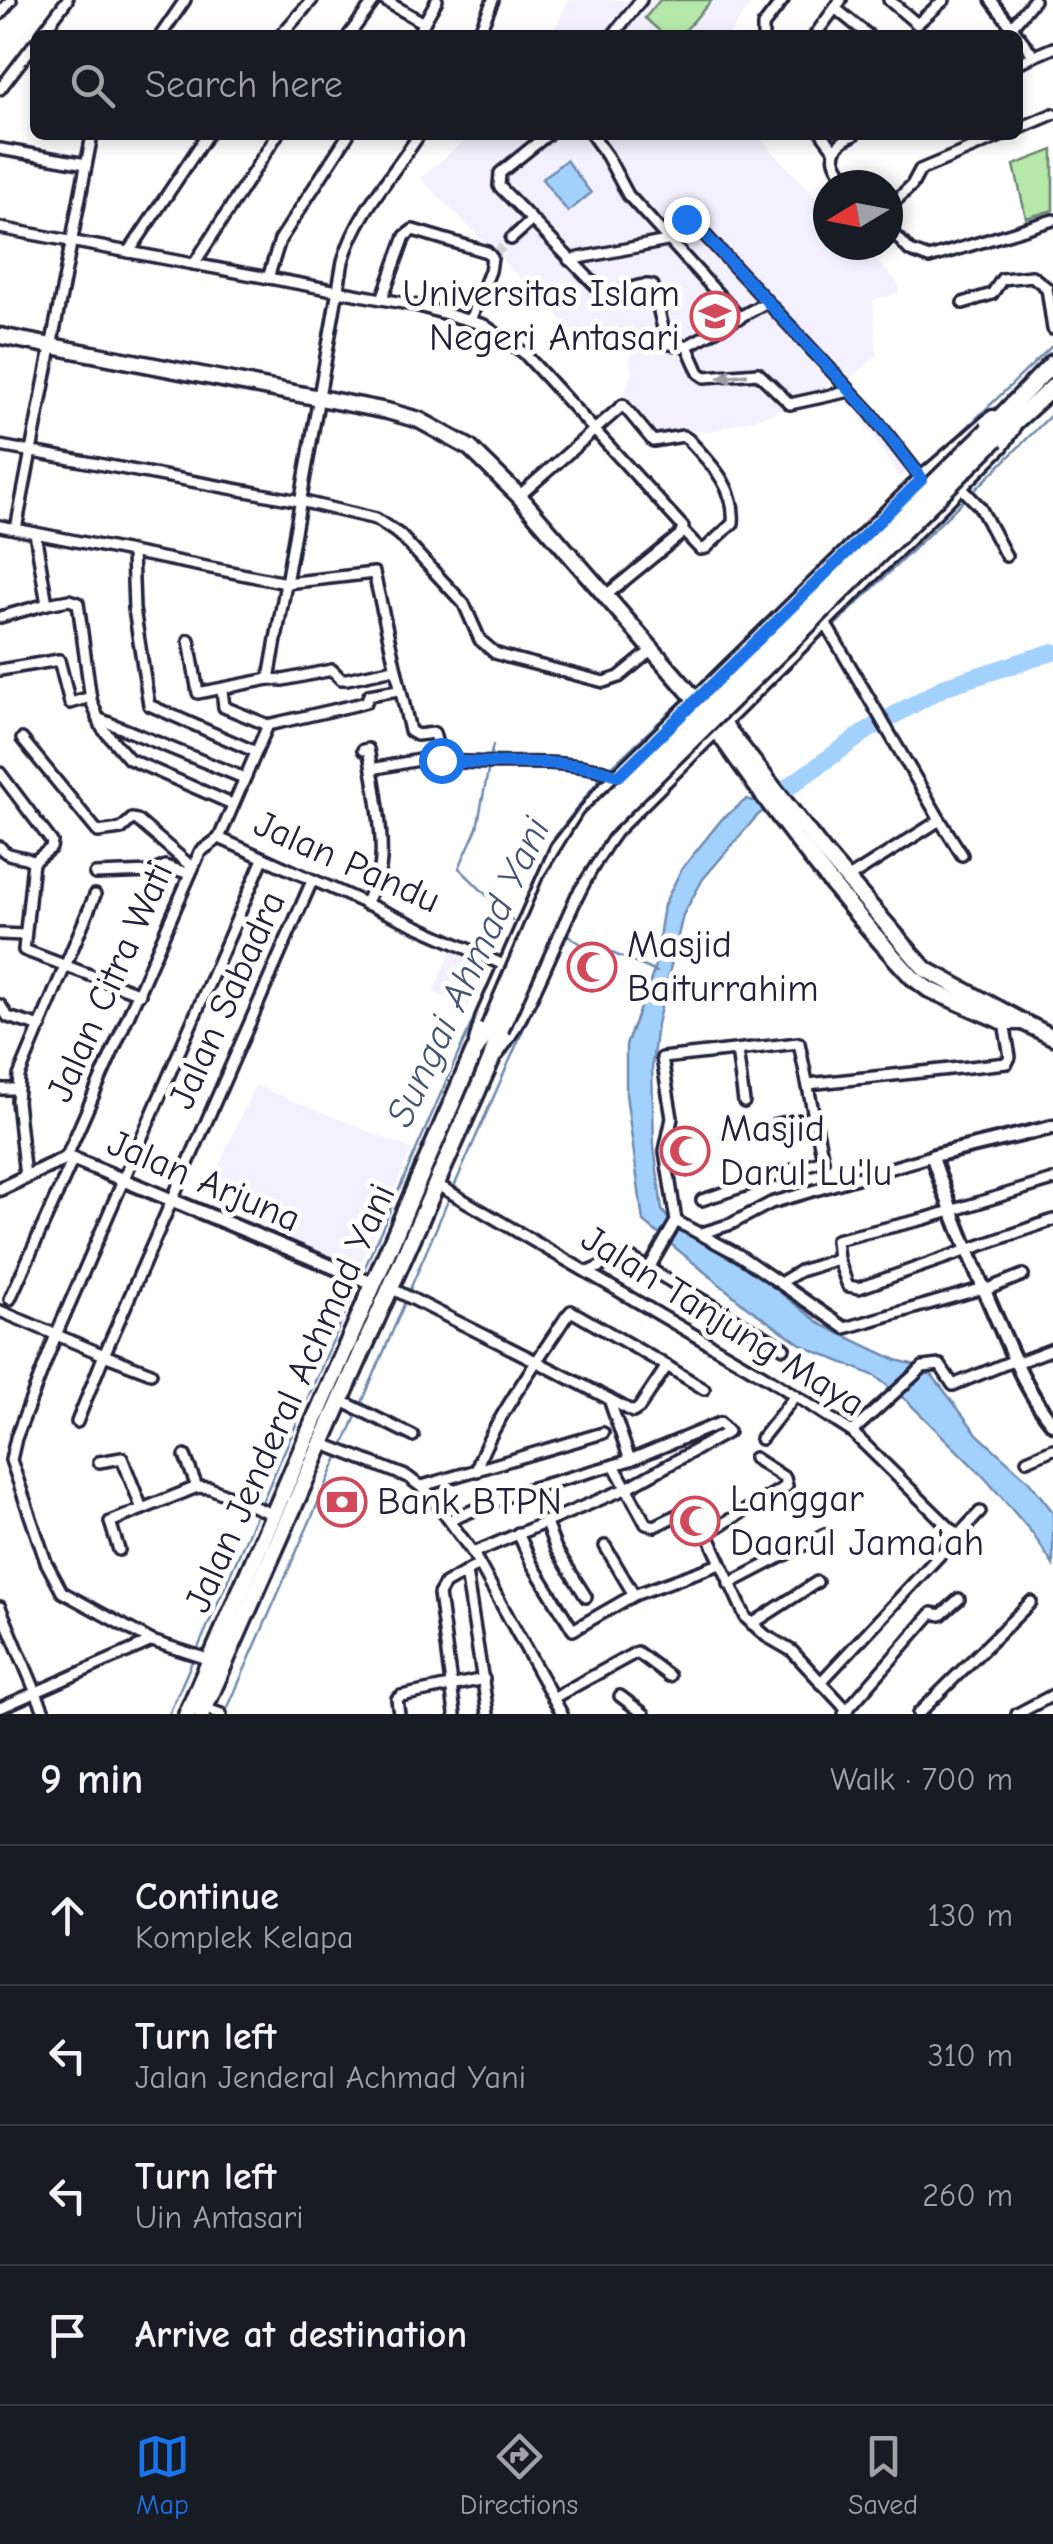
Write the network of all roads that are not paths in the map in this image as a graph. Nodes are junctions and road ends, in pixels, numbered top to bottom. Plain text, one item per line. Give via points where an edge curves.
1 (11, 0) edge
2 (67, 0) edge
3 (185, 0) edge
4 (312, 0) edge
5 (375, 0) edge
6 (384, 0) edge
7 (437, 0) edge
8 (493, 0) edge
9 (641, 0) edge
10 (782, 0) edge
11 (889, 0) edge
12 (944, 0) edge
13 (991, 0) edge
14 (1034, 0) edge
15 (838, 4) edge
16 (0, 14) edge
17 (424, 23) junction
18 (917, 24) junction
19 (1013, 26) junction
20 (45, 30) edge
21 (164, 30) edge
22 (285, 30) edge
23 (354, 30) edge
24 (420, 30) edge
25 (480, 30) edge
26 (617, 30) edge
27 (763, 30) edge
28 (819, 30) edge
29 (863, 30) edge
30 (922, 30) edge
31 (1016, 30) edge
32 (1023, 40) edge
33 (1053, 48) edge
34 (30, 50) edge
35 (1034, 56) junction
36 (1023, 61) edge
37 (0, 89) edge
38 (1053, 114) edge
39 (1023, 127) edge
40 (91, 140) edge
41 (204, 140) edge
42 (275, 140) edge
43 (345, 140) edge
44 (416, 140) edge
45 (540, 140) edge
46 (596, 140) edge
47 (827, 140) edge
48 (842, 140) edge
49 (991, 140) edge
50 (0, 150) edge
51 (835, 151) junction
52 (86, 164) junction
53 (839, 170) edge
54 (903, 194) edge
55 (1053, 220) edge
56 (531, 221) junction
57 (0, 228) edge
58 (664, 232) junction
59 (511, 240) tunnel mouth
60 (672, 240) junction
61 (71, 241) junction
62 (903, 243) edge
63 (129, 252) junction
64 (569, 260) junction
65 (194, 264) junction
66 (268, 278) junction
67 (338, 291) junction
68 (382, 299) junction
69 (767, 302) junction
70 (963, 304) dead end
71 (740, 318) junction
72 (470, 320) junction
73 (1053, 329) edge
74 (0, 336) edge
75 (51, 346) junction
76 (687, 346) junction
77 (1053, 362) edge
78 (1053, 387) edge
79 (850, 390) junction
80 (318, 396) junction
81 (1004, 411) junction
82 (1015, 424) junction
83 (593, 428) junction
84 (992, 434) junction
85 (0, 446) edge
86 (31, 452) junction
87 (921, 477) junction
88 (960, 486) junction
89 (519, 496) junction
90 (300, 500) junction
91 (0, 526) edge
92 (16, 529) junction
93 (683, 531) junction
94 (35, 533) junction
95 (132, 553) junction
96 (1006, 556) dead end
97 (286, 582) junction
98 (605, 596) junction
99 (47, 604) junction
100 (0, 617) edge
101 (826, 624) junction
102 (189, 640) dead end
103 (652, 650) junction
104 (741, 655) junction
105 (394, 669) junction
106 (0, 670) edge
107 (267, 680) junction
108 (765, 680) junction
109 (222, 690) junction
110 (398, 690) junction
111 (688, 691) junction
112 (91, 697) junction
113 (98, 718) junction
114 (268, 725) junction
115 (722, 731) junction
116 (22, 739) dead end
117 (648, 748) junction
118 (364, 750) dead end
119 (256, 752) junction
120 (439, 756) junction
121 (372, 769) junction
122 (610, 772) junction
123 (0, 774) edge
124 (668, 774) junction
125 (244, 778) junction
126 (232, 804) junction
127 (777, 804) junction
128 (940, 820) junction
129 (219, 838) junction
130 (0, 847) edge
131 (962, 856) dead end
132 (263, 859) junction
133 (33, 862) junction
134 (192, 871) junction
135 (95, 874) dead end
136 (848, 879) junction
137 (312, 881) junction
138 (95, 895) dead end
139 (365, 904) junction
140 (0, 934) edge
141 (24, 935) junction
142 (501, 963) junction
143 (66, 968) junction
144 (140, 994) junction
145 (0, 1005) edge
146 (1006, 1017) junction
147 (40, 1027) junction
148 (494, 1029) junction
149 (1053, 1036) edge
150 (737, 1050) junction
151 (474, 1052) junction
152 (491, 1060) junction
153 (808, 1084) junction
154 (0, 1089) edge
155 (17, 1089) junction
156 (744, 1102) dead end
157 (815, 1117) junction
158 (776, 1124) dead end
159 (1053, 1127) edge
160 (449, 1134) junction
161 (932, 1156) junction
162 (69, 1158) junction
163 (26, 1176) junction
164 (125, 1178) junction
165 (1053, 1180) edge
166 (440, 1186) junction
167 (0, 1189) edge
168 (170, 1198) junction
169 (702, 1200) dead end
170 (950, 1210) junction
171 (1053, 1220) edge
172 (410, 1222) junction
173 (675, 1223) junction
174 (702, 1233) junction
175 (965, 1249) junction
176 (838, 1259) junction
177 (649, 1268) junction
178 (588, 1272) junction
179 (1024, 1276) dead end
180 (780, 1284) junction
181 (382, 1286) junction
182 (984, 1289) junction
183 (10, 1299) dead end
184 (1, 1314) edge
185 (56, 1334) junction
186 (784, 1348) dead end
187 (1053, 1349) edge
188 (104, 1355) junction
189 (1015, 1361) junction
190 (537, 1364) junction
191 (667, 1366) junction
192 (151, 1373) dead end
193 (704, 1389) dead end
194 (795, 1396) junction
195 (609, 1399) junction
196 (344, 1403) junction
197 (77, 1422) dead end
198 (1053, 1424) edge
199 (852, 1432) junction
200 (603, 1433) dead end
201 (413, 1436) dead end
202 (760, 1439) dead end
203 (322, 1442) junction
204 (1053, 1448) edge
205 (184, 1456) dead end
206 (754, 1458) dead end
207 (630, 1460) junction
208 (1027, 1460) dead end
209 (99, 1462) dead end
210 (614, 1465) junction
211 (478, 1471) junction
212 (196, 1486) junction
213 (422, 1486) junction
214 (624, 1489) junction
215 (142, 1509) junction
216 (271, 1512) junction
217 (980, 1512) dead end
218 (450, 1520) junction
219 (546, 1521) junction
220 (518, 1532) junction
221 (709, 1532) junction
222 (825, 1534) dead end
223 (958, 1536) junction
224 (605, 1546) dead end
225 (119, 1550) dead end
226 (473, 1554) junction
227 (479, 1564) junction
228 (720, 1564) junction
229 (466, 1572) junction
230 (817, 1582) dead end
231 (729, 1584) junction
232 (634, 1595) junction
233 (586, 1598) dead end
234 (959, 1599) dead end
235 (1031, 1602) dead end
236 (0, 1608) edge
237 (752, 1624) junction
238 (152, 1641) junction
239 (200, 1657) junction
240 (669, 1676) dead end
241 (484, 1680) junction
242 (820, 1683) junction
243 (453, 1687) junction
244 (35, 1690) junction
245 (1053, 1695) edge
246 (620, 1696) dead end
247 (553, 1698) junction
248 (0, 1708) edge
249 (203, 1711) edge
250 (845, 1712) edge
251 (45, 1714) edge
252 (186, 1714) edge
253 (221, 1714) edge
254 (399, 1714) edge
255 (455, 1714) edge
256 (488, 1714) edge
257 (562, 1714) edge
258 (644, 1714) edge
259 (918, 1714) edge
260 (1017, 1714) edge

1 - 16 street
2 - 20 street
3 - 21 street
4 - 22 street
5 - 23 street
6 - 17 street
7 - 17 street
8 - 25 street
9 - 26 street
10 - 27 street
11 - 18 street
12 - 18 street
13 - 19 street
14 - 19 street
15 - 28 street
15 - 29 street
17 - 24 street
18 - 30 street
19 - 31 street
32 - 35 street
33 - 35 street
34 - 37 street
35 - 36 street
38 - 39 street
40 - 52 street
41 - 63 street
42 - 65 street
43 - 66 street via 280,240
44 - 67 street via 352,236
45 - 56 street via 498,178
46 - 58 street via 628,195
47 - 51 street
48 - 51 street
49 - 54 street via 920,170
50 - 52 street
51 - 53 street
52 - 61 street
55 - 62 street via 929,258
56 - 59 street
56 - 64 street
57 - 61 street
58 - 60 street
58 - 69 street via 692,221
60 - 64 street
60 - 71 street
61 - 63 street
61 - 75 street
63 - 65 street
64 - 76 street via 607,294 652,284 667,339
65 - 66 street
66 - 67 street
67 - 68 street
67 - 80 street
68 - 72 street
68 - 72 street via 410,231 494,255
69 - 71 street
69 - 79 street
70 - 73 street via 992,294 1002,279 1032,276 1047,288
71 - 76 street
72 - 83 street via 524,353
74 - 75 main road
75 - 80 main road
75 - 86 street
79 -> 76 street via 790,404 758,373 706,377
77 - 81 highway, Jalan Jenderal Achmad Yani
78 - 82 highway, Jalan Jenderal Achmad Yani
79 - 87 street
80 - 89 main road via 419,420 470,448
80 - 90 street
81 - 84 highway, Jalan Jenderal Achmad Yani
81 - 87 main road, Jalan Jenderal Achmad Yani
82 - 84 highway, Jalan Jenderal Achmad Yani
82 - 88 main road, Jalan Jenderal Achmad Yani
83 - 89 street
83 - 93 street
83 - 93 street via 622,405 653,442 686,436 716,470 732,496 733,523 703,550
84 - 148 highway, bridge via 590,820 551,883
85 - 86 street
86 - 90 street
86 - 92 street
87 - 104 main road, Jalan Jenderal Achmad Yani
88 - 96 street
88 - 101 main road, Jalan Jenderal Achmad Yani
89 - 98 main road
90 - 97 street
90 - 103 street via 364,514 400,535 464,604 480,640 496,653 604,682
91 - 92 street
92 - 94 street
93 - 98 street
94 - 95 street
94 - 99 street
95 - 97 street
95 - 119 street via 150,705
97 - 105 street via 374,573
97 - 107 street
98 - 103 main road
99 - 100 street
99 - 112 street via 78,603
101 - 108 main road, Jalan Jenderal Achmad Yani
101 - 128 street
102 - 109 street via 196,692
103 - 111 main road
104 - 108 main road via 737,684
104 - 111 main road, Jalan Jenderal Achmad Yani
105 - 107 street via 347,679 332,670
105 - 110 street
106 - 112 street via 59,660 70,703
107 - 109 street
108 - 115 main road, Jalan Jenderal Achmad Yani
109 - 114 street via 224,707
110 - 114 street
110 - 120 street via 410,730 434,733
111 - 115 main road
111 - 117 main road, Jalan Jenderal Achmad Yani
112 - 113 street
113 - 125 street
113 - 126 street via 129,759
114 - 119 street, Jalan Citra Wati
115 - 124 main road, Jalan Jenderal Achmad Yani
115 - 127 main road
116 - 134 street via 98,832 136,820
117 - 122 main road, Jalan Jenderal Achmad Yani
117 - 124 main road via 680,736 682,749
118 - 121 street
119 - 125 street, Jalan Citra Wati
120 - 121 street
120 - 122 street
121 - 139 street via 380,866
122 - 142 main road, Jalan Jenderal Achmad Yani via 558,849
123 - 133 street via 52,842
124 - 152 main road, Jalan Jenderal Achmad Yani via 586,868
125 - 126 street, Jalan Citra Wati
126 - 129 street, Jalan Citra Wati
127 - 136 main road
127 - 146 main road via 813,861 912,976 928,989
128 - 131 street
128 - 136 street
129 - 132 street, Jalan Pandu
129 - 134 street, Jalan Citra Wati via 204,848
130 - 133 street
132 - 137 street, Jalan Pandu
132 - 164 street
133 - 141 street
134 - 135 street via 165,866
134 - 144 street, Jalan Citra Wati
136 - 146 main road via 925,970
137 - 139 street, Jalan Pandu
137 - 168 street, Jalan Sabadra
138 - 143 street
139 - 142 street, Jalan Pandu
140 - 141 street
141 - 143 street via 26,952
142 - 151 main road, Jalan Jenderal Achmad Yani
143 - 144 street
143 - 147 street
144 - 162 street, Jalan Citra Wati
145 - 147 street via 8,1018
146 - 149 main road
146 - 153 street via 1007,1063
147 - 155 street
148 - 151 highway, Jalan Jenderal Achmad Yani
148 - 152 highway, Jalan Jenderal Achmad Yani
150 - 153 street via 799,1043
150 - 156 street
150 - 173 street via 661,1060 672,1118 664,1146
151 - 160 highway, Jalan Jenderal Achmad Yani
152 - 160 highway, Jalan Jenderal Achmad Yani
153 - 157 street
154 - 155 street
155 - 163 street
157 - 158 street
157 - 169 street via 822,1162
159 - 161 street
160 - 166 highway, Jalan Jenderal Achmad Yani
160 - 172 highway, Jalan Jenderal Achmad Yani
161 - 170 street
161 - 174 street via 772,1203
162 - 163 street
162 - 164 street, Jalan Arjuna
162 - 183 street, Jalan Citra Wati
163 - 167 street
164 - 168 street, Jalan Arjuna
164 - 185 street
165 - 170 street
166 - 172 highway, Jalan Jenderal Achmad Yani
166 - 178 street, Jalan Tanjung Maya
168 - 181 street, Jalan Arjuna
168 - 188 street, Jalan Sabadra
170 - 175 street
170 - 176 street via 836,1240
171 - 175 street
172 - 181 highway, Jalan Jenderal Achmad Yani
173 - 174 street
173 - 177 street
174 - 180 street
175 - 176 street via 856,1289 848,1286
175 - 182 street
176 - 180 street
177 - 178 street via 624,1257
177 - 186 street
178 - 194 street, Jalan Tanjung Maya
179 - 182 street
180 - 182 street via 845,1328
181 - 190 street
181 - 196 highway, Jalan Jenderal Achmad Yani
181 - 216 highway, Jalan Jenderal Achmad Yani
182 - 189 street
184 - 185 street
185 - 188 street
185 - 238 street via 16,1438 15,1478 57,1586
187 - 189 street
188 - 192 street
188 - 197 street, Jalan Sabadra
189 - 198 street
189 - 199 street via 953,1385 941,1366 923,1367
190 - 191 street via 574,1311
190 - 195 street
190 - 211 street via 482,1450
191 - 193 street
191 - 195 street via 636,1412
194 - 199 street, Jalan Tanjung Maya
194 - 202 street
195 - 207 street
196 - 201 street
196 - 203 highway, Jalan Jenderal Achmad Yani
199 - 223 street, Jalan Tanjung Maya
200 - 211 street
203 - 213 street
203 - 216 highway, Jalan Jenderal Achmad Yani
204 - 208 street
205 - 212 street
206 - 221 street via 787,1486
207 - 210 street
207 - 214 street via 720,1423 728,1431
209 - 215 street via 122,1458
210 - 214 street
210 - 218 street
211 - 213 street
212 - 215 street
212 - 216 street
213 - 218 street
214 - 219 street
214 - 221 street via 648,1526 692,1506
215 - 225 street via 110,1522
216 - 239 highway, Jalan Jenderal Achmad Yani
216 - 249 highway, Jalan Jenderal Achmad Yani
217 - 223 street
218 - 226 street
219 - 220 street
219 - 233 street
220 - 226 street
220 - 232 street via 572,1630
221 - 228 street
222 - 231 street
223 - 242 street
224 - 232 street
226 - 227 street
227 - 229 street
227 - 247 street
228 - 231 street
228 - 232 street
229 - 241 street
229 - 243 street via 440,1594
230 - 237 street
231 - 237 street
234 - 250 street via 941,1615 932,1613
235 - 259 street
236 - 244 street
237 - 242 street via 790,1649
238 - 239 street
238 - 244 street
239 - 252 highway, Jalan Jenderal Achmad Yani
240 - 247 street via 637,1652
241 - 243 street
241 - 256 street
242 - 250 street
243 - 254 street via 401,1696
243 - 255 street
244 - 248 street
244 - 251 street
245 - 260 street
246 - 258 street
247 - 257 street
249 - 253 street

